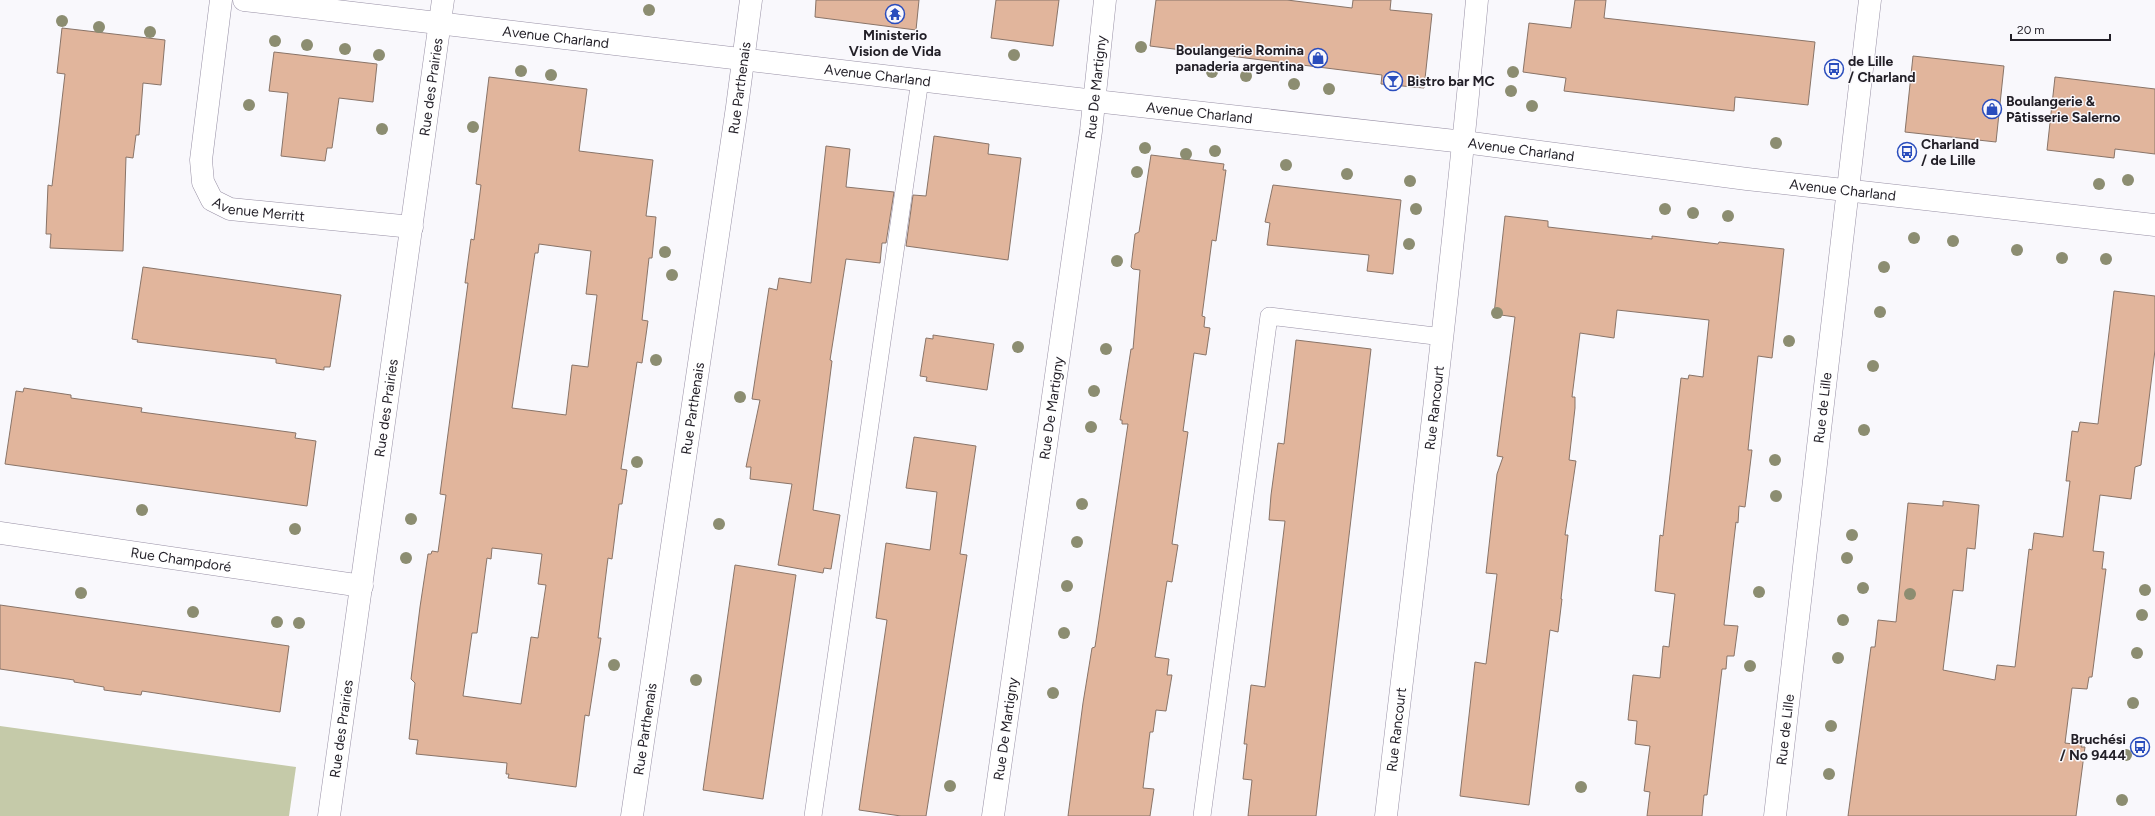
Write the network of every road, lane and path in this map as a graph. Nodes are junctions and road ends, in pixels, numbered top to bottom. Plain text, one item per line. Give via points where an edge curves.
1 (221, 0) edge
2 (244, 0) edge
3 (443, 0) edge
4 (751, 0) edge
5 (1105, 0) edge
6 (1477, 0) edge
7 (1870, 0) edge
8 (440, 23) junction
9 (744, 59) junction
10 (920, 80) junction
11 (1095, 101) junction
12 (1464, 142) junction
13 (1847, 190) junction
14 (2155, 225) edge
15 (412, 227) junction
16 (1443, 337) junction
17 (0, 533) edge
18 (362, 586) junction
19 (328, 816) edge
20 (632, 816) edge
21 (813, 816) edge
22 (993, 816) edge
23 (1202, 816) edge
24 (1386, 816) edge
25 (1775, 816) edge

1 - 15 street, Avenue Merritt via 201,160 203,182 212,200 230,209
2 - 8 street, Avenue Charland
3 - 8 street, Rue des Prairies
4 - 9 street, Rue Parthenais
5 - 11 street, Rue De Martigny
6 - 12 street, Rue Rancourt
7 - 13 street, Rue de Lille
8 - 9 street, Avenue Charland
8 - 15 street, Rue des Prairies
9 - 10 street, Avenue Charland
9 - 20 street, Rue Parthenais
10 - 11 street, Avenue Charland
10 - 21 lane
11 - 12 street, Avenue Charland
11 - 22 street, Rue De Martigny
12 - 13 street, Avenue Charland
12 - 16 street, Rue Rancourt
13 - 14 street, Avenue Charland
13 - 25 street, Rue de Lille
15 - 18 street, Rue des Prairies
16 - 23 lane via 1269,316
16 - 24 street, Rue Rancourt
17 - 18 street, Rue Champdoré
18 - 19 street, Rue des Prairies

